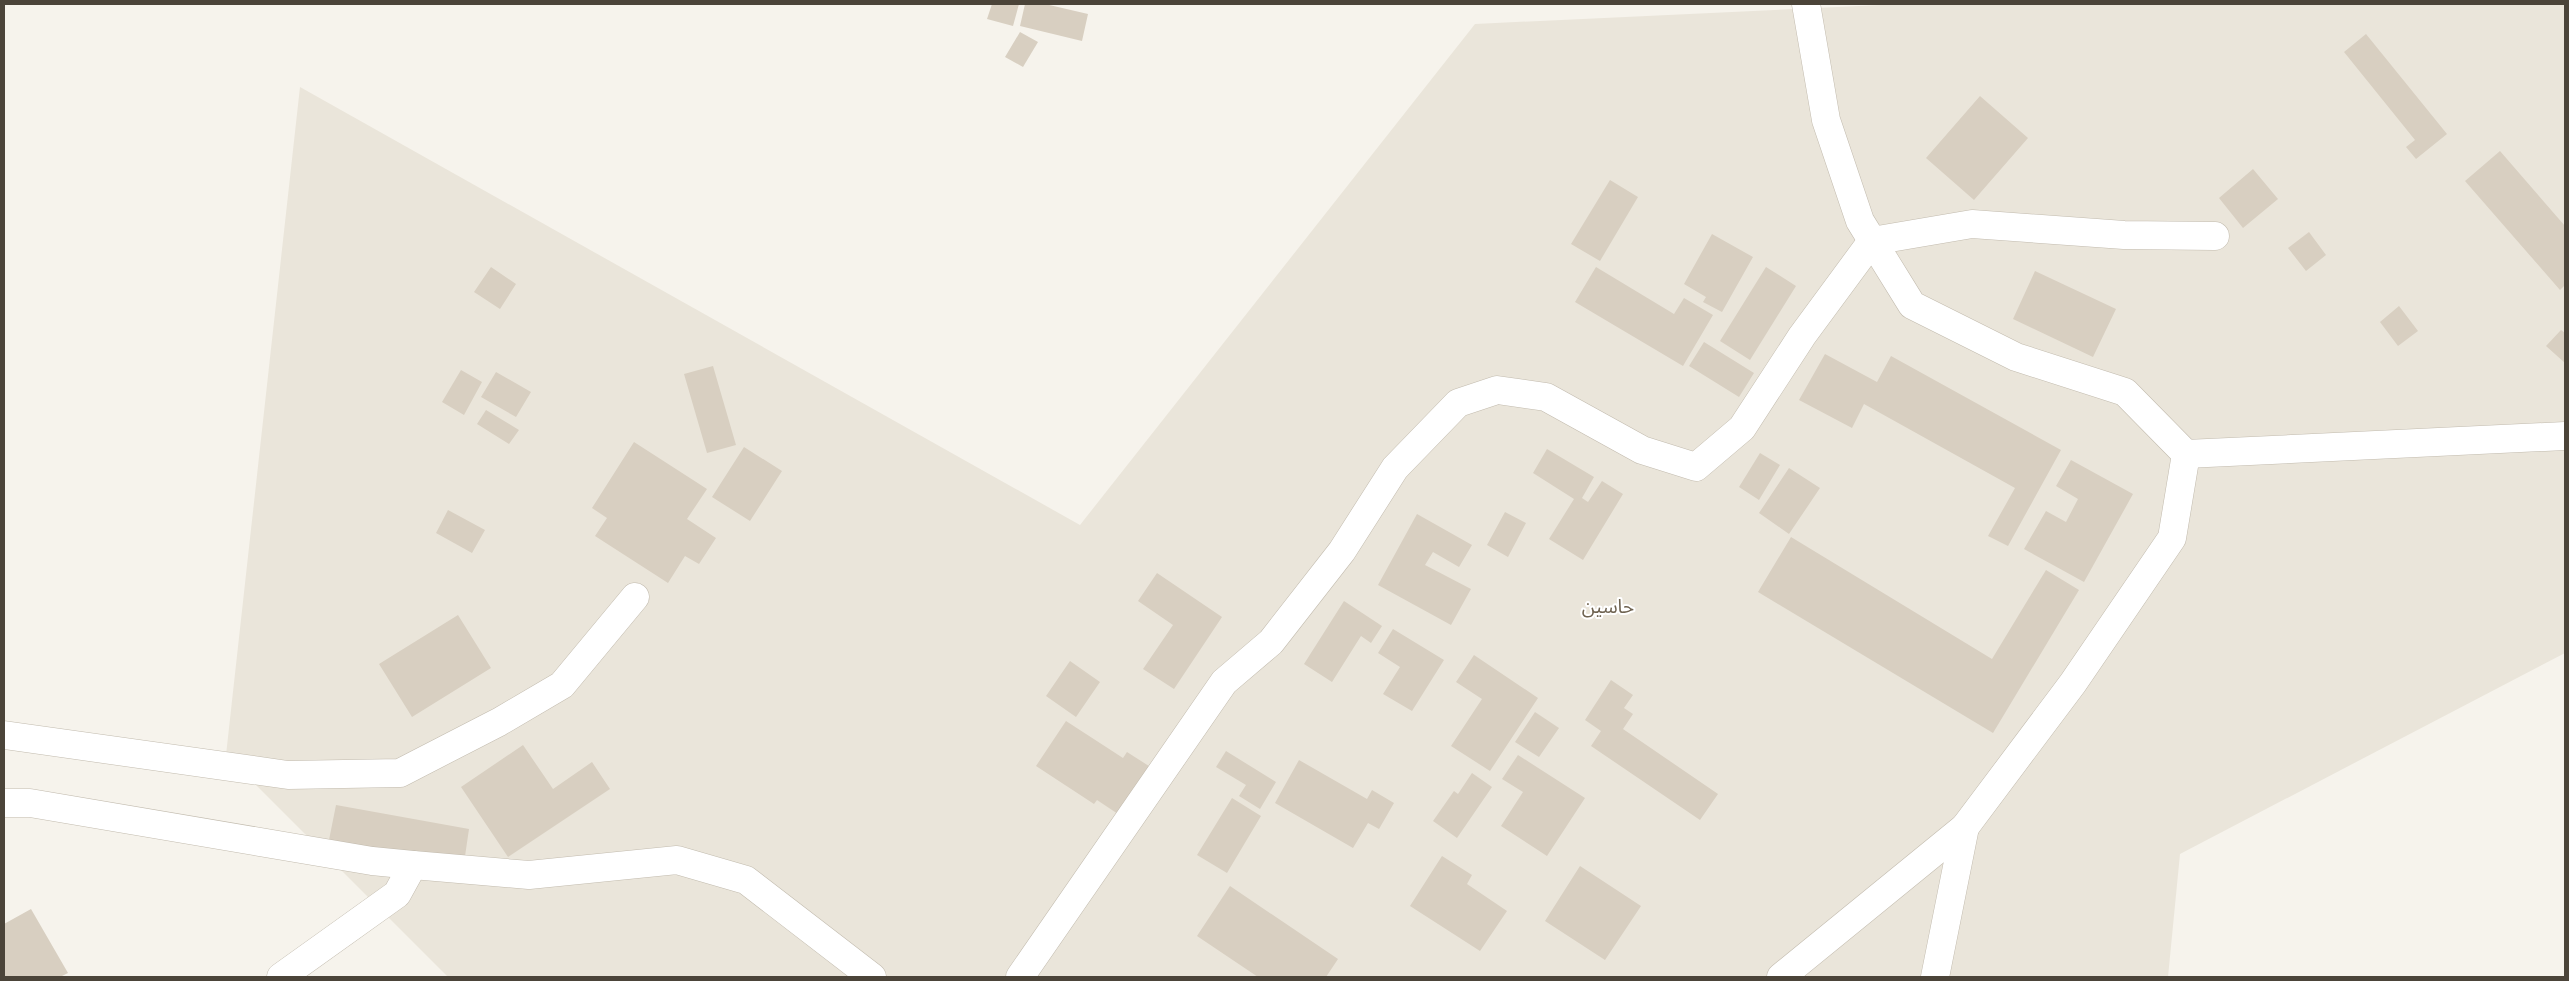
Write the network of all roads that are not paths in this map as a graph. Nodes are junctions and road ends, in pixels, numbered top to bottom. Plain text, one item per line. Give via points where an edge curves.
1 (1806, 4) edge
2 (2215, 236) dead end
3 (1872, 242) junction
4 (2565, 436) edge
5 (2186, 454) junction
6 (635, 597) dead end
7 (4, 735) edge
8 (4, 803) edge
9 (1965, 827) junction
10 (413, 866) junction
11 (281, 977) edge
12 (872, 977) edge
13 (1020, 977) edge
14 (1781, 977) edge
15 (1935, 977) edge

1 - 3 street via 1826,120 1860,221
2 - 3 street via 2124,235 1972,224
3 - 5 street via 1912,305 2016,357 2125,392
3 - 13 street via 1802,336 1742,428 1696,467 1642,450 1546,397 1497,390 1458,403 1395,468 1342,550 1271,642 1224,682
4 - 5 street
5 - 9 street via 2172,538 2073,683
6 - 7 street via 562,685 499,722 400,772 288,775
8 - 10 street via 30,803
9 - 14 street
9 - 15 street
10 - 11 street via 397,894
10 - 12 street via 529,875 678,860 746,880

